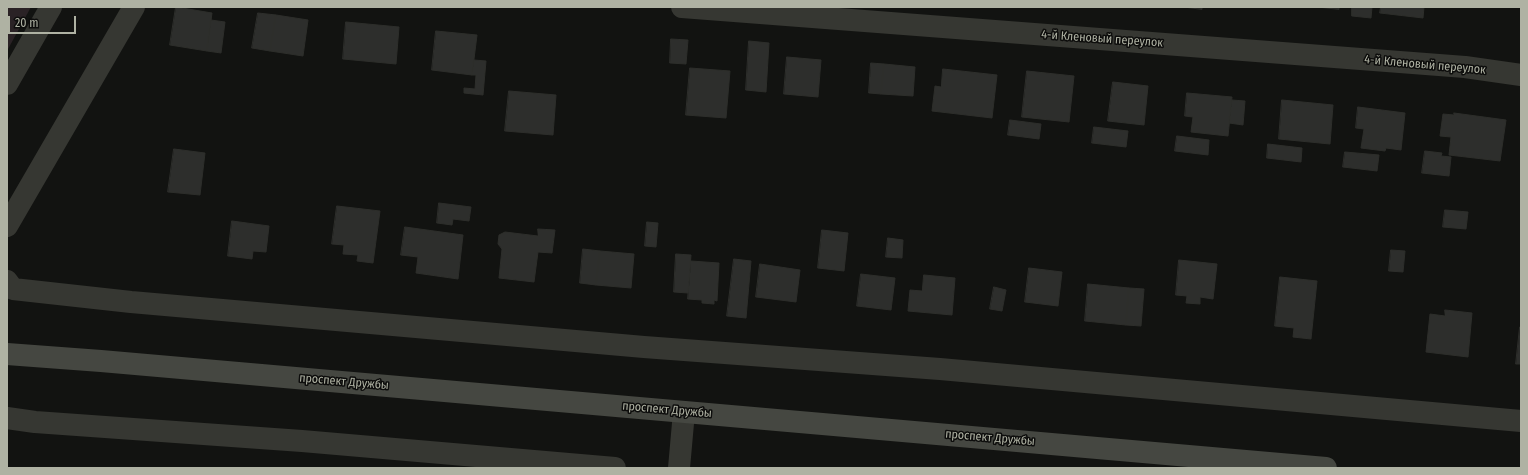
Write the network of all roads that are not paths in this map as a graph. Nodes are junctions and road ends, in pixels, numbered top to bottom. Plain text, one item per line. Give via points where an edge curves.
1 (51, 7) edge
2 (134, 7) edge
3 (682, 7) edge
4 (1521, 75) edge
5 (7, 84) edge
6 (7, 226) edge
7 (7, 281) edge
8 (7, 354) edge
9 (684, 412) junction
10 (7, 418) edge
11 (1521, 420) edge
12 (615, 468) edge
13 (679, 468) edge
14 (1326, 468) edge

1 - 5 street
2 - 6 street
3 - 4 street, 4-й Кленовый переулок via 1457,67
7 - 11 street via 13,289 131,302
8 - 9 main road, проспект Дружбы
9 - 13 street
9 - 14 main road, проспект Дружбы
10 - 12 street

